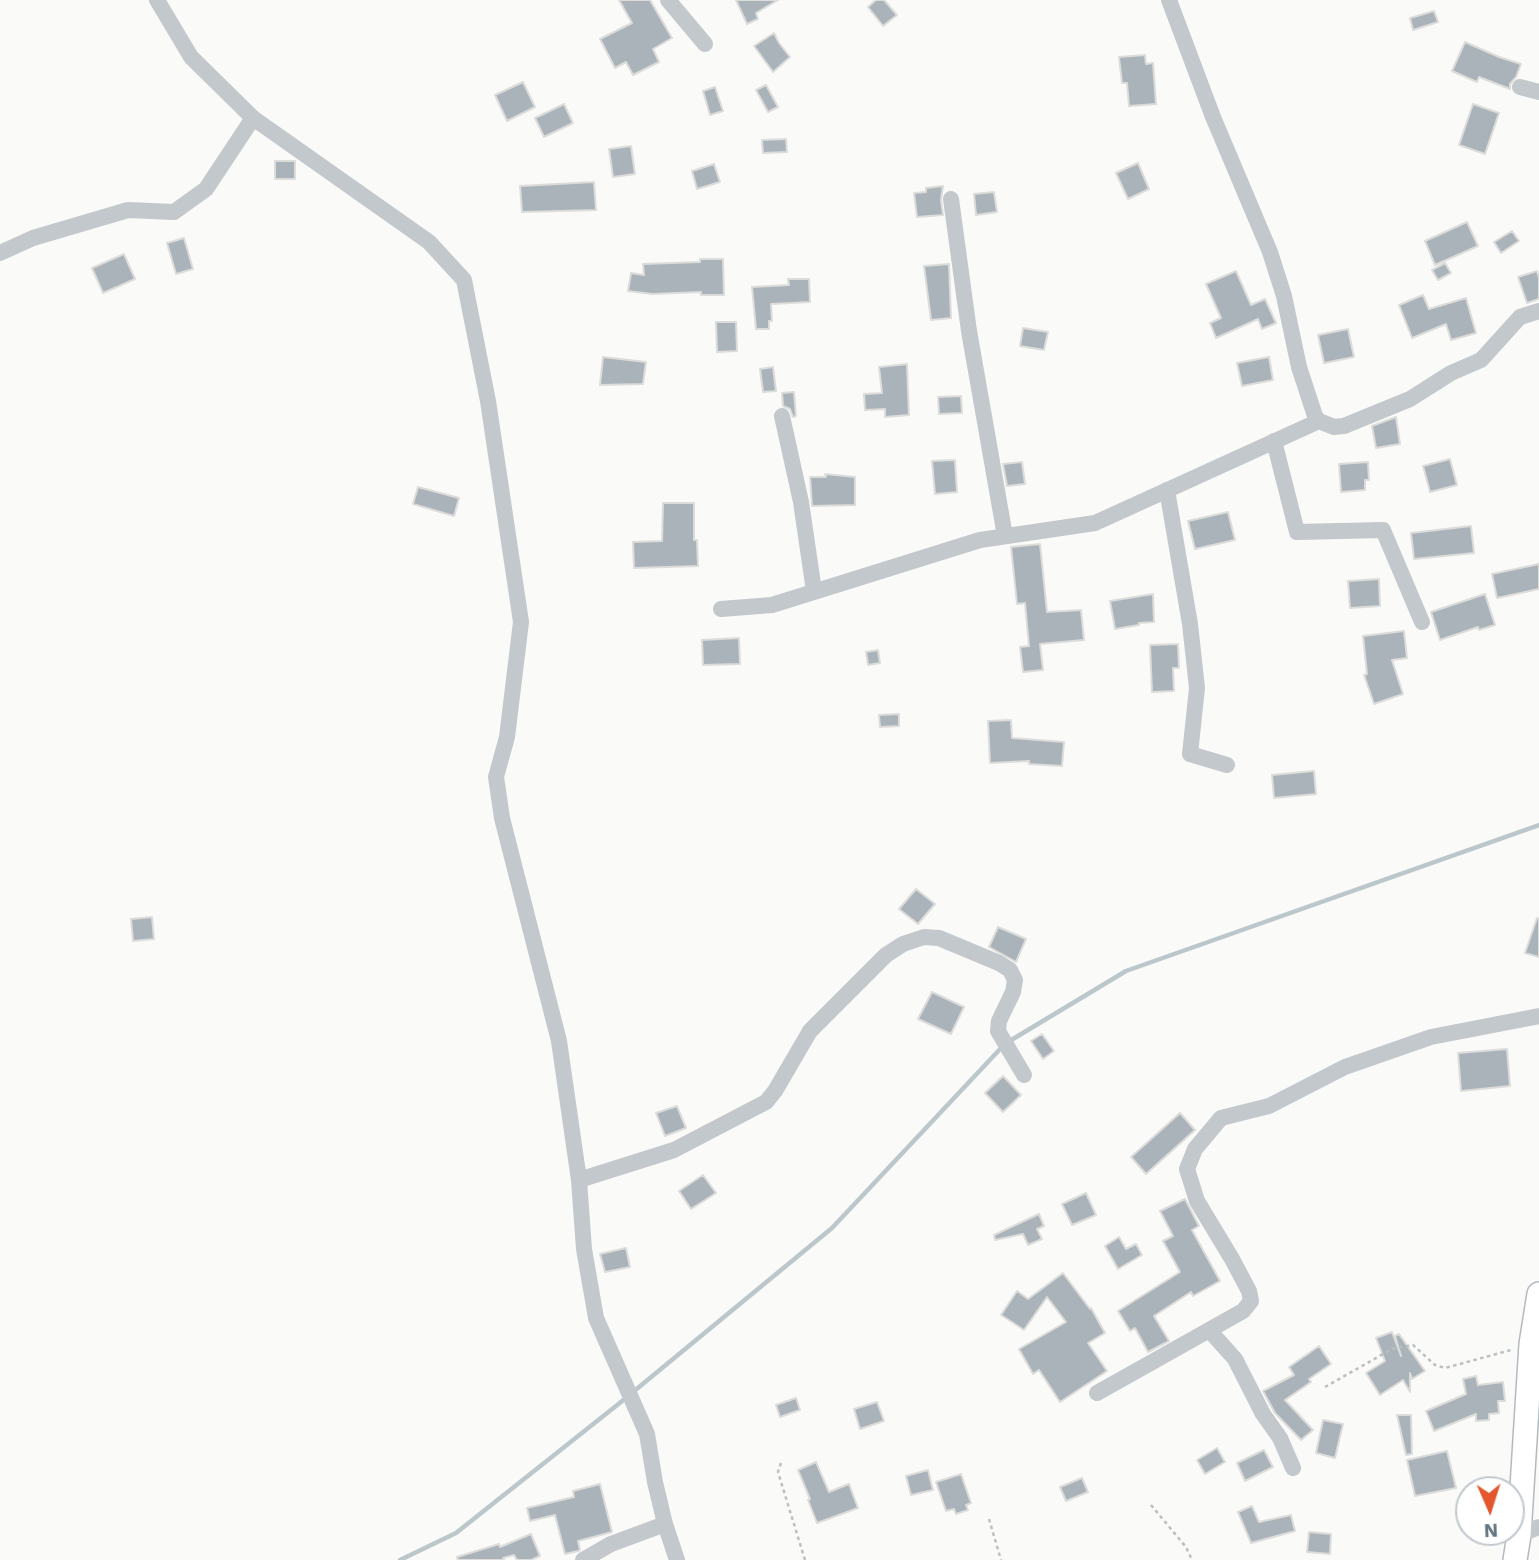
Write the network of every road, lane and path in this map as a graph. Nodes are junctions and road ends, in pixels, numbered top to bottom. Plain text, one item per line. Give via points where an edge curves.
1 (156, 0) edge
2 (668, 0) edge
3 (1169, 0) edge
4 (705, 44) dead end
5 (1520, 87) dead end
6 (1539, 92) edge
7 (253, 118) junction
8 (951, 199) dead end
9 (0, 253) edge
10 (1539, 311) edge
11 (782, 416) dead end
12 (1319, 421) junction
13 (1274, 441) junction
14 (1167, 490) junction
15 (1005, 536) junction
16 (814, 591) junction
17 (722, 609) dead end
18 (1422, 622) dead end
19 (1227, 765) dead end
20 (1539, 1016) edge
21 (1024, 1075) dead end
22 (579, 1180) junction
23 (1539, 1294) edge
24 (1209, 1330) junction
25 (1531, 1344) junction
26 (1325, 1387) dead end
27 (1097, 1393) dead end
28 (781, 1463) dead end
29 (1293, 1468) dead end
30 (1150, 1505) dead end
31 (989, 1519) dead end
32 (665, 1524) junction
33 (1529, 1531) edge
34 (583, 1560) edge
35 (677, 1560) edge
36 (805, 1560) edge
37 (1001, 1560) edge
38 (1192, 1560) edge
39 (1515, 1560) edge

1 - 7 street via 191,57
2 - 4 street
3 - 12 street via 1270,253 1299,367
5 - 6 street
7 - 9 street via 206,189 174,212 128,210 33,238
7 - 22 street via 429,242 464,280 488,401 520,622 507,737 496,777 502,818 559,1041
8 - 15 street
10 - 12 street via 1520,317 1481,360 1410,399 1344,426
11 - 16 street
12 - 13 street
13 - 14 street
13 - 18 street via 1297,532 1383,530
14 - 15 street via 1095,523
14 - 19 street via 1197,688 1191,754
15 - 16 street
16 - 17 street via 772,605
20 - 24 street via 1431,1037 1345,1066 1269,1106 1221,1118 1195,1149 1187,1169 1197,1201 1251,1301 1243,1311
21 - 22 street via 998,1031 1013,992 1010,970 939,938 923,937 886,955 810,1031 766,1102 674,1150
22 - 32 street via 596,1318 647,1434
23 - 25 main road
24 - 27 street
24 - 29 street via 1235,1359
25 - 26 path via 1445,1368 1413,1345 1392,1349
25 - 33 main road
28 - 36 path via 778,1472
30 - 38 path
31 - 37 path
32 - 34 street
32 - 35 street
33 - 39 main road

